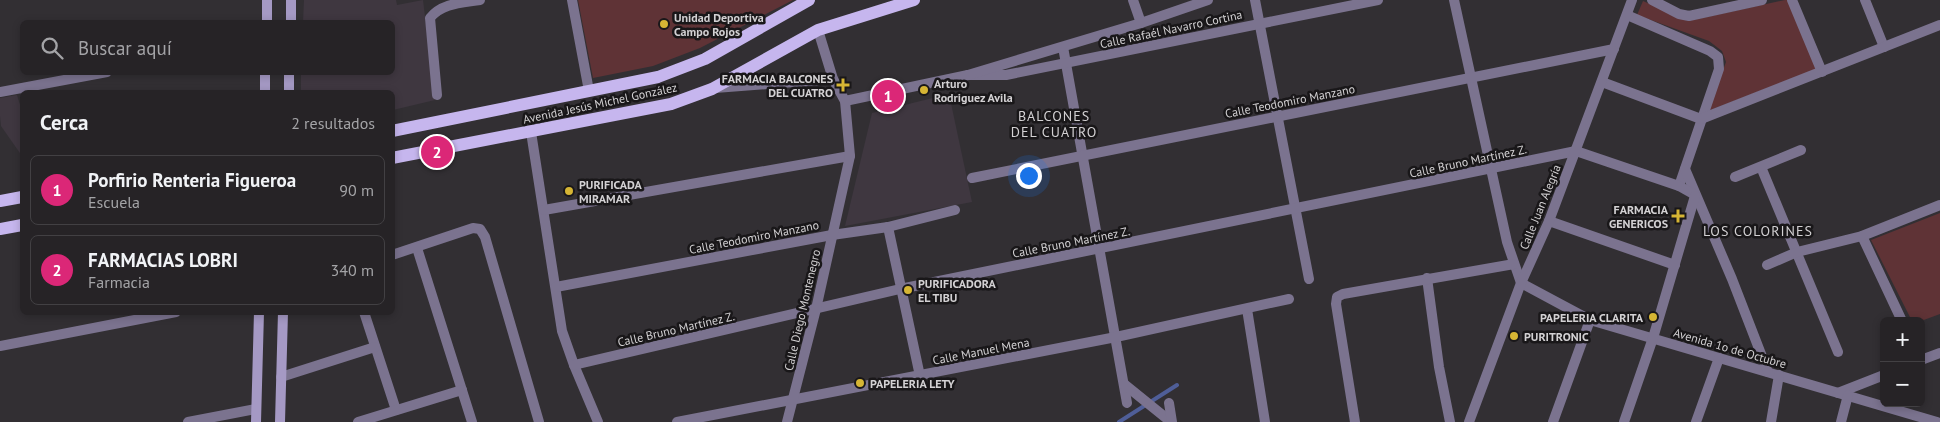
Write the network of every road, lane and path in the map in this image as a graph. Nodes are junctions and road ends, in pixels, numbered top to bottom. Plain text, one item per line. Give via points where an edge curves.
1 (267, 0) edge
2 (291, 0) edge
3 (480, 0) edge
4 (572, 0) edge
5 (808, 0) edge
6 (914, 0) edge
7 (1133, 0) edge
8 (1208, 0) edge
9 (1255, 0) edge
10 (1378, 0) edge
11 (1454, 0) edge
12 (1632, 0) edge
13 (1652, 0) edge
14 (1762, 0) edge
15 (1792, 0) edge
16 (1865, 0) edge
17 (1627, 15) junction
18 (266, 20) edge
19 (291, 20) edge
20 (1141, 23) junction
21 (1259, 23) junction
22 (1940, 25) edge
23 (818, 30) junction
24 (1063, 46) junction
25 (1884, 47) junction
26 (1614, 49) junction
27 (1066, 64) junction
28 (1822, 72) junction
29 (91, 75) edge
30 (266, 75) edge
31 (289, 75) edge
32 (968, 75) junction
33 (1471, 78) junction
34 (832, 79) junction
35 (1602, 82) junction
36 (712, 89) junction
37 (265, 90) edge
38 (289, 90) edge
39 (589, 91) junction
40 (0, 92) edge
41 (437, 95) dead end
42 (845, 101) junction
43 (1277, 116) junction
44 (1701, 119) junction
45 (395, 130) edge
46 (531, 132) junction
47 (1801, 150) dead end
48 (1576, 151) junction
49 (850, 156) junction
50 (1082, 156) junction
51 (395, 157) edge
52 (1761, 167) junction
53 (1491, 169) junction
54 (1685, 169) junction
55 (1735, 177) dead end
56 (972, 178) dead end
57 (1679, 186) junction
58 (1695, 196) junction
59 (20, 197) edge
60 (0, 201) edge
61 (1940, 205) edge
62 (1295, 209) junction
63 (544, 210) junction
64 (955, 210) dead end
65 (1549, 221) junction
66 (20, 225) edge
67 (888, 227) junction
68 (0, 229) edge
69 (832, 235) junction
70 (1862, 236) junction
71 (416, 248) junction
72 (1100, 249) junction
73 (1797, 252) junction
74 (395, 254) edge
75 (1514, 264) junction
76 (1675, 265) junction
77 (1767, 265) dead end
78 (1427, 278) junction
79 (1309, 279) dead end
80 (1521, 284) junction
81 (556, 286) junction
82 (900, 289) junction
83 (1289, 299) dead end
84 (816, 309) junction
85 (1247, 309) junction
86 (160, 315) edge
87 (259, 315) edge
88 (283, 315) edge
89 (365, 315) edge
90 (1900, 317) edge
91 (1590, 320) junction
92 (1116, 337) junction
93 (1654, 338) junction
94 (0, 346) edge
95 (375, 347) junction
96 (1838, 352) dead end
97 (1940, 353) edge
98 (1719, 358) junction
99 (1925, 359) edge
100 (574, 365) junction
101 (1768, 372) junction
102 (920, 376) junction
103 (1779, 376) junction
104 (281, 377) junction
105 (1880, 377) edge
106 (1127, 386) junction
107 (462, 390) junction
108 (1843, 394) junction
109 (794, 400) junction
110 (1127, 402) dead end
111 (1169, 402) dead end
112 (256, 409) junction
113 (396, 410) junction
114 (1918, 419) edge
115 (1170, 421) edge
116 (188, 422) edge
117 (256, 422) edge
118 (280, 422) edge
119 (358, 422) edge
120 (472, 422) edge
121 (539, 422) edge
122 (598, 422) edge
123 (677, 422) edge
124 (787, 422) edge
125 (1265, 422) edge
126 (1355, 422) edge
127 (1450, 422) edge
128 (1469, 422) edge
129 (1553, 422) edge
130 (1624, 422) edge
131 (1696, 422) edge
132 (1771, 422) edge
133 (1841, 422) edge
134 (1937, 422) edge

1 - 18 street
2 - 19 street
3 - 41 street via 445,6 430,18
4 - 39 street
5 - 39 main road, Avenida Jesús Michel González via 705,59 658,77
6 - 23 main road, Avenida Jesús Michel González
7 - 20 street
8 - 20 street, Calle Rafaél Navarro Cortina
9 - 21 street
10 - 21 street, Calle Rafaél Navarro Cortina
11 - 33 street
12 - 17 street, Calle Juan Alegría
13 - 14 street via 1689,16
15 - 28 street
16 - 25 street
17 - 26 street, Calle Juan Alegría
17 - 44 street via 1718,57 1719,69
20 - 24 street, Calle Rafaél Navarro Cortina
21 - 27 street, Calle Rafaél Navarro Cortina
21 - 43 street
22 - 25 street
23 - 34 street, Calle Diego Montenegro
23 - 36 main road, Avenida Jesús Michel González
24 - 27 street
24 - 32 street, Calle Rafaél Navarro Cortina
25 - 28 street
26 - 33 street, Calle Teodomiro Manzano
26 - 35 street, Calle Juan Alegría
27 - 32 street, Calle Rafaél Navarro Cortina via 1006,75
27 - 50 street
28 - 44 street
29 - 40 street
30 - 37 street
31 - 38 street
32 - 42 street, Calle Rafaél Navarro Cortina
33 - 43 street, Calle Teodomiro Manzano
33 - 53 street
34 - 36 street
34 - 42 street, Calle Diego Montenegro
35 - 44 street
35 - 48 street, Calle Juan Alegría
36 - 46 main road, Avenida Jesús Michel González via 671,104
39 - 45 main road, Avenida Jesús Michel González
42 - 49 street, Calle Diego Montenegro
43 - 50 street, Calle Teodomiro Manzano
43 - 62 street
44 - 54 street
46 - 51 main road, Avenida Jesús Michel González
46 - 63 street
47 - 52 street
48 - 53 street, Calle Bruno Martínez Z.
48 - 57 street
48 - 65 street, Calle Juan Alegría
49 - 63 street
49 - 69 street, Calle Diego Montenegro
50 - 56 street, Calle Teodomiro Manzano
50 - 72 street
52 - 55 street
52 - 73 street
53 - 62 street, Calle Bruno Martínez Z.
53 - 75 street
54 - 57 street
54 - 58 street
57 - 58 street
58 - 76 street
58 - 101 street
59 - 60 main road
61 - 70 street
62 - 72 street, Calle Bruno Martínez Z.
62 - 79 street
63 - 81 street
64 - 67 street, Calle Teodomiro Manzano
65 - 76 street
65 - 80 street, Calle Juan Alegría
66 - 68 main road
67 - 69 street, Calle Teodomiro Manzano
67 - 82 street
69 - 81 street, Calle Teodomiro Manzano
69 - 84 street, Calle Diego Montenegro
70 - 73 street
70 - 90 street
71 - 74 street
71 - 107 street
71 - 121 street via 473,228 480,229
72 - 82 street, Calle Bruno Martínez Z.
72 - 92 street
73 - 77 street
73 - 96 street
75 - 78 street
75 - 80 street
76 - 93 street
78 - 126 street via 1343,294 1337,298
78 - 127 street
80 - 91 street, Avenida 1o de Octubre
80 - 128 street, Calle Juan Alegría
81 - 100 street via 562,331
82 - 84 street, Calle Bruno Martínez Z.
82 - 102 street
83 - 85 street, Calle Manuel Mena
84 - 100 street, Calle Bruno Martínez Z.
84 - 109 street, Calle Diego Montenegro
85 - 92 street, Calle Manuel Mena
85 - 125 street
86 - 94 street
87 - 112 street
88 - 104 street
89 - 95 street
91 - 93 street, Avenida 1o de Octubre
91 - 129 street
92 - 102 street, Calle Manuel Mena
92 - 106 street
93 - 98 street, Avenida 1o de Octubre
93 - 130 street
95 - 104 street
95 - 113 street
97 - 99 street
98 - 101 street, Avenida 1o de Octubre
98 - 131 street
100 - 122 street
101 - 103 street, Avenida 1o de Octubre
102 - 109 street, Calle Manuel Mena
103 - 108 street, Avenida 1o de Octubre
103 - 132 street
104 - 118 street
105 - 108 street
106 - 110 street
106 - 115 street
107 - 113 street
107 - 120 street
108 - 114 street, Avenida 1o de Octubre
108 - 133 street
109 - 123 street, Calle Manuel Mena
109 - 124 street, Calle Diego Montenegro
111 - 115 street
112 - 116 street
112 - 117 street
113 - 119 street
114 - 134 street, Avenida 1o de Octubre

